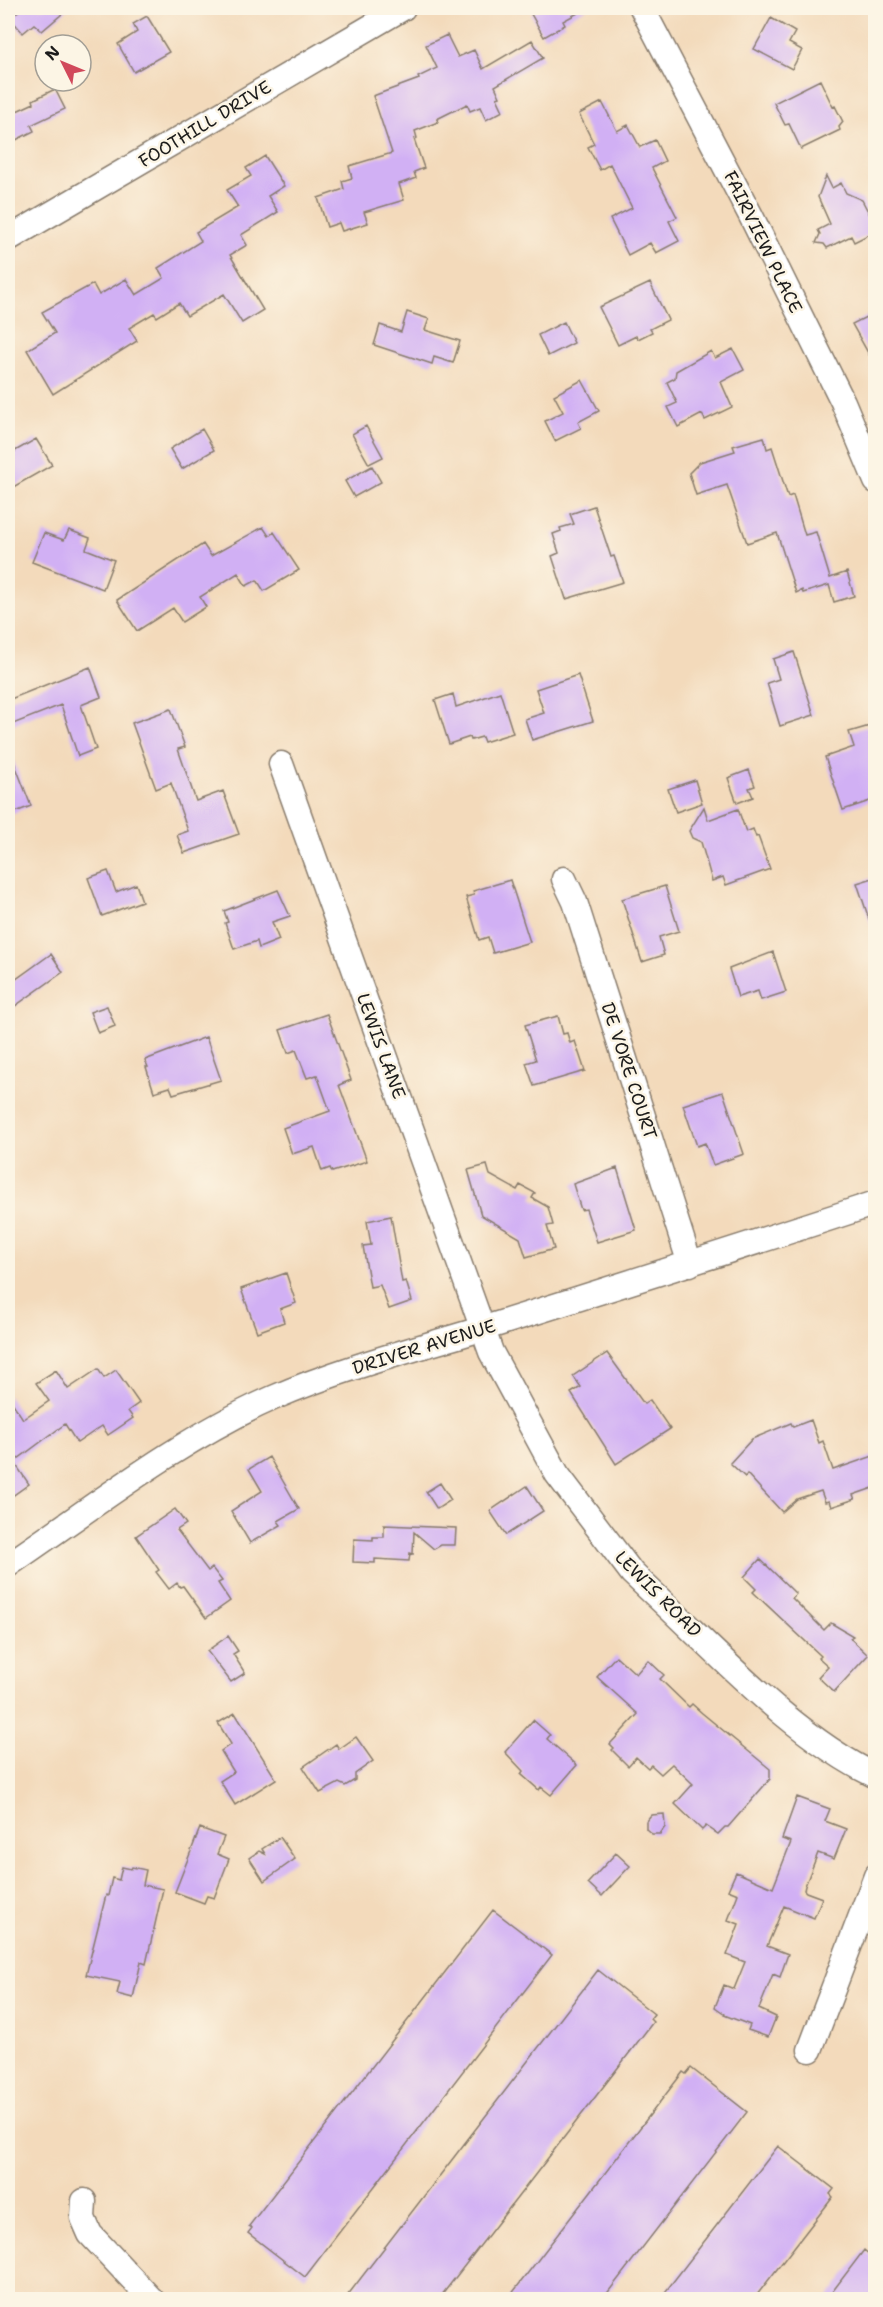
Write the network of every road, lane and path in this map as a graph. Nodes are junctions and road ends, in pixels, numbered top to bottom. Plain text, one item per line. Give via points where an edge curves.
1 (403, 8) edge
2 (642, 8) edge
3 (8, 239) edge
4 (876, 481) edge
5 (280, 764) dead end
6 (564, 879) dead end
7 (876, 1203) edge
8 (690, 1264) junction
9 (482, 1328) junction
10 (8, 1565) edge
11 (876, 1776) edge
12 (876, 1876) edge
13 (810, 2050) dead end
14 (84, 2201) dead end
15 (152, 2300) edge

1 - 3 street, FOOTHILL DRIVE
2 - 4 street, FAIRVIEW PLACE via 756,226 843,402
5 - 9 street, LEWIS LANE
6 - 8 street, DE VORE COURT via 575,902
7 - 8 street, DRIVER AVENUE
8 - 9 street, DRIVER AVENUE
9 - 10 street, DRIVER AVENUE via 306,1385 229,1420 167,1457
9 - 11 street, LEWIS ROAD via 557,1474 632,1573 781,1711 846,1760
12 - 13 street
14 - 15 street via 83,2218 90,2234

